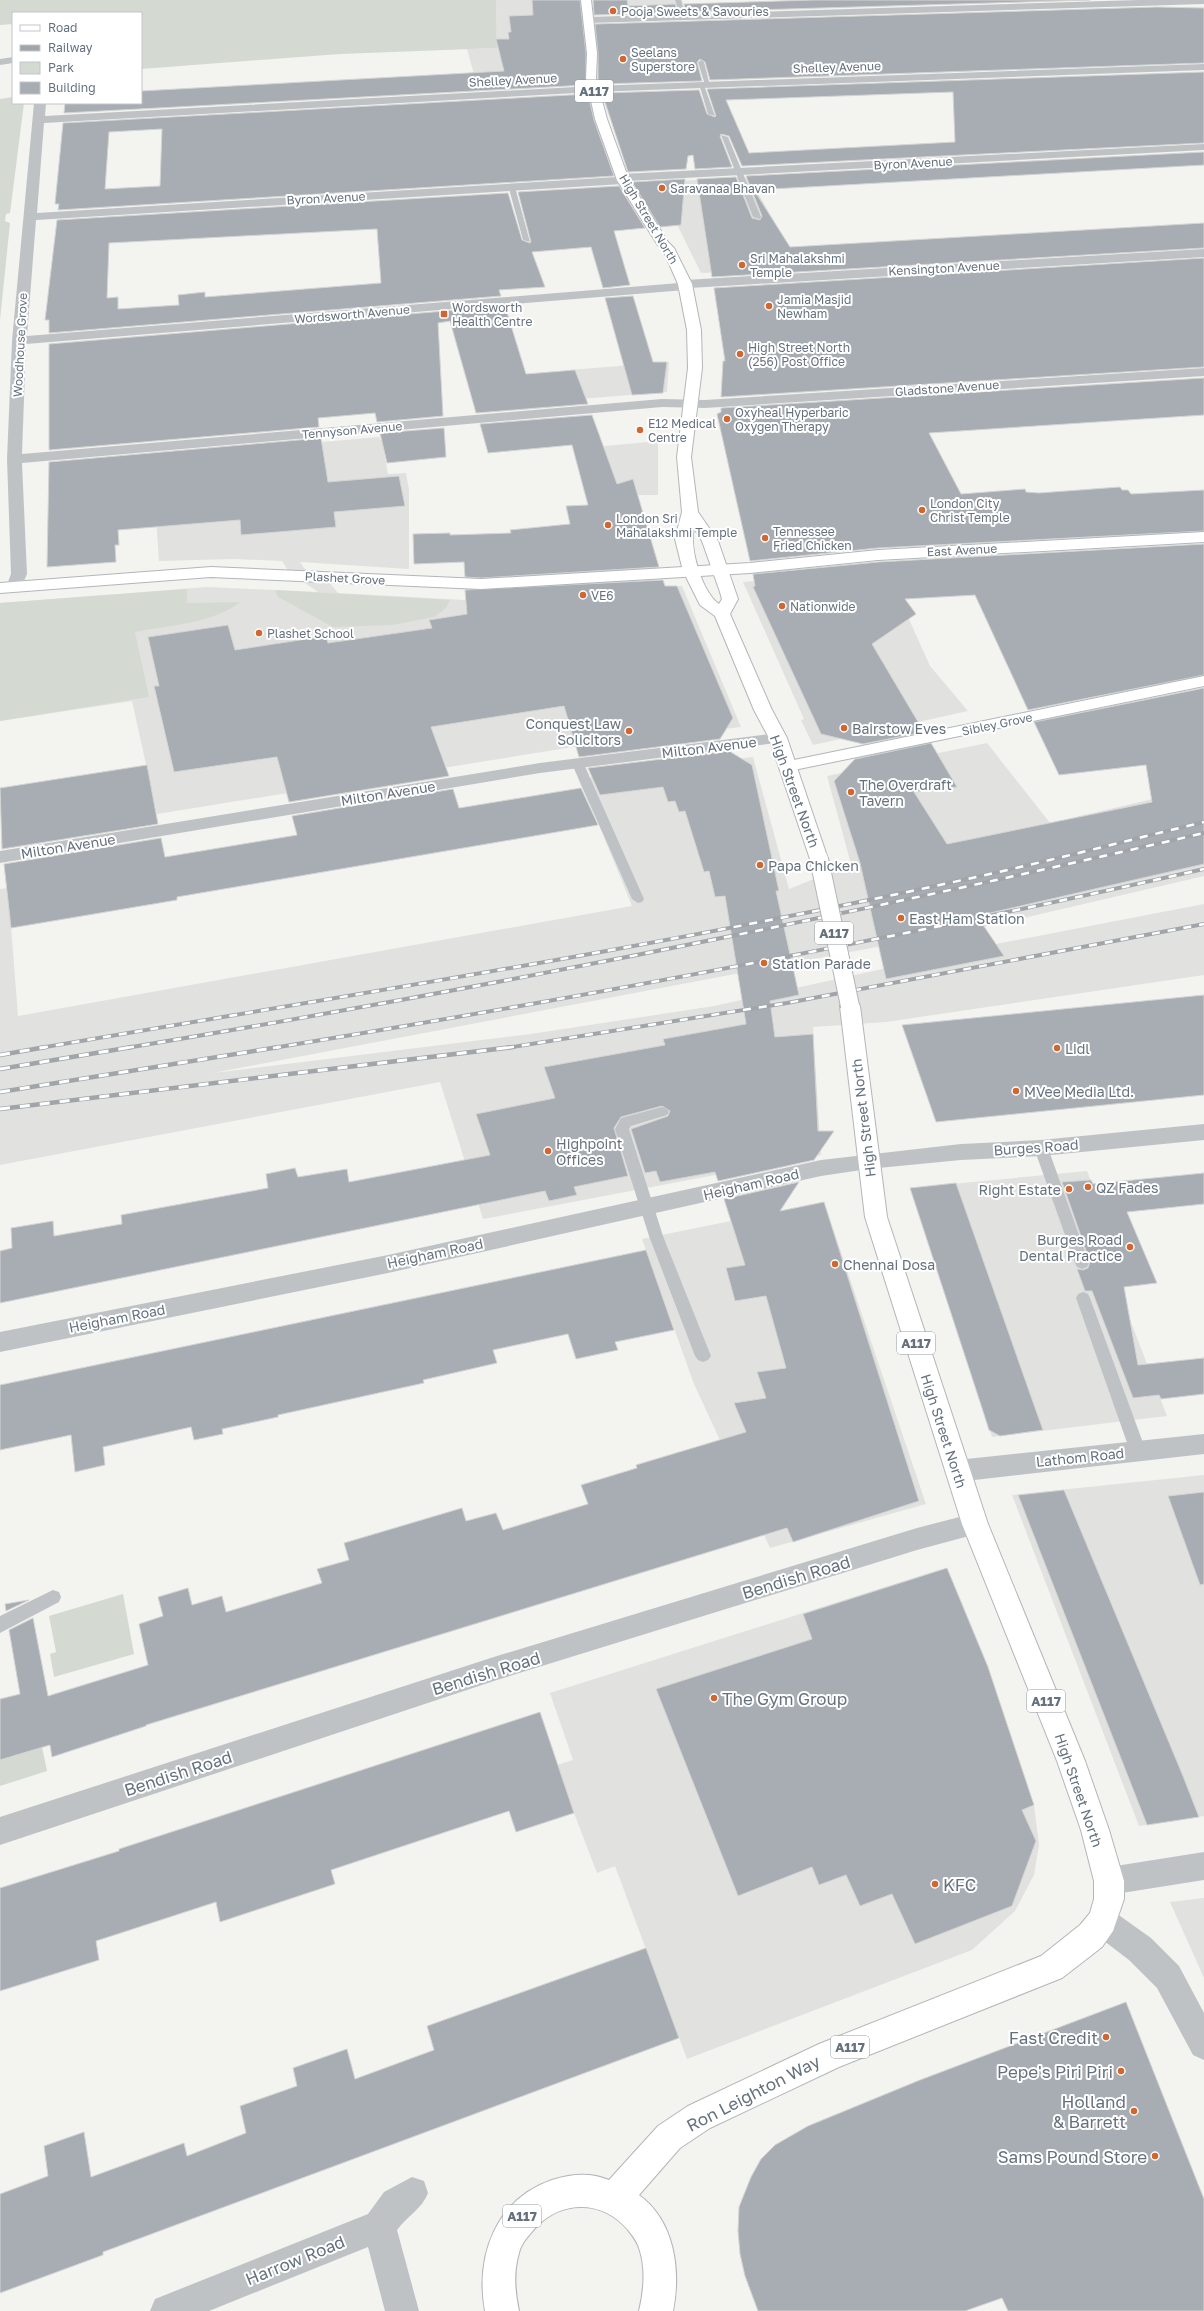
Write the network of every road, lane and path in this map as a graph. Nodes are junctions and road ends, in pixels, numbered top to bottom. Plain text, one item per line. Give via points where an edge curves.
1 (586, 0) edge
2 (678, 0) edge
3 (1204, 1) edge
4 (684, 18) junction
5 (589, 20) junction
6 (12, 60) edge
7 (0, 62) edge
8 (701, 62) dead end
9 (1204, 68) edge
10 (705, 85) junction
11 (594, 89) junction
12 (40, 104) edge
13 (712, 114) dead end
14 (41, 120) junction
15 (724, 137) dead end
16 (1204, 147) edge
17 (739, 172) junction
18 (623, 179) junction
19 (511, 187) junction
20 (29, 216) junction
21 (757, 217) dead end
22 (527, 240) dead end
23 (1204, 253) edge
24 (685, 285) junction
25 (20, 341) junction
26 (1204, 372) edge
27 (691, 403) junction
28 (14, 459) junction
29 (690, 512) junction
30 (1204, 537) edge
31 (720, 569) junction
32 (691, 571) junction
33 (7, 587) edge
34 (722, 614) junction
35 (1204, 681) edge
36 (778, 738) junction
37 (578, 764) junction
38 (789, 766) junction
39 (0, 857) edge
40 (638, 898) dead end
41 (662, 1112) dead end
42 (1204, 1132) edge
43 (1041, 1148) junction
44 (868, 1160) junction
45 (646, 1206) junction
46 (1082, 1263) dead end
47 (1084, 1298) dead end
48 (0, 1342) edge
49 (702, 1356) dead end
50 (1204, 1444) edge
51 (1138, 1451) junction
52 (957, 1471) junction
53 (975, 1524) junction
54 (54, 1597) dead end
55 (0, 1625) edge
56 (0, 1831) edge
57 (1204, 1866) edge
58 (1109, 1881) junction
59 (1102, 1921) junction
60 (1204, 2044) edge
61 (412, 2193) dead end
62 (614, 2198) junction
63 (379, 2226) junction
64 (167, 2311) edge
65 (402, 2311) edge
66 (502, 2311) edge
67 (656, 2311) edge

1 - 5 main road, High Street North / A117
2 - 4 lane
3 - 4 street
4 - 5 street
5 - 11 main road, High Street North / A117
6 - 7 street
8 - 10 lane
9 - 10 street, Shelley Avenue
10 - 11 street, Shelley Avenue
10 - 13 lane
11 - 14 street, Shelley Avenue
11 - 18 main road, High Street North / A117
12 - 14 street, Woodhouse Grove
14 - 20 street, Woodhouse Grove
15 - 17 lane
16 - 17 street, Byron Avenue
17 - 18 street, Byron Avenue
17 - 21 lane
18 - 19 street, Byron Avenue
18 - 24 main road, High Street North / A117 via 663,244 668,248
19 - 20 street, Byron Avenue
19 - 22 lane
20 - 25 street, Woodhouse Grove
23 - 24 street, Kensington Avenue
24 - 25 street, Wordsworth Avenue
24 - 27 main road, High Street North / A117 via 694,330 695,368
25 - 28 street, Woodhouse Grove
26 - 27 street, Gladstone Avenue
27 - 28 street, Tennyson Avenue via 662,403
27 - 29 main road, High Street North / A117 via 684,457
28 - 33 street, Woodhouse Grove via 19,574
29 - 31 main road, High Street North / A117 via 710,541
29 - 32 main road, High Street North / A117 via 683,538
30 - 31 main road, East Avenue via 878,555
31 - 32 main road, East Avenue
31 - 34 main road, High Street North / A117 via 730,599
32 - 33 main road, Plashet Grove via 481,584 211,572
32 - 34 main road, High Street North / A117 via 706,602
34 - 36 main road, High Street North / A117 via 763,710
35 - 38 main road, Sibley Grove
36 - 37 street, Milton Avenue
36 - 38 main road, High Street North / A117
37 - 39 street, Milton Avenue
37 - 40 lane
38 - 44 main road, High Street North / A117, bridge via 819,859 850,1006
41 - 45 lane via 626,1122 622,1129
42 - 43 street, Burges Road
43 - 44 street, Burges Road
43 - 46 lane
44 - 45 street, Heigham Road
44 - 52 main road, High Street North / A117 via 876,1217
45 - 48 street, Heigham Road via 396,1262
45 - 49 lane
47 - 51 lane
50 - 51 street, Lathom Road
51 - 52 street, Lathom Road
52 - 53 main road, High Street North / A117
53 - 56 street, Bendish Road via 917,1539 498,1668
53 - 58 main road, High Street North / A117 via 1071,1761 1095,1830
54 - 55 lane
57 - 58 street
58 - 59 main road, High Street North / A117 via 1109,1899
59 - 60 street via 1140,1949 1168,1977
59 - 62 main road, Ron Leighton Way / A117 via 1091,1936 1051,1967 830,2055 699,2117 669,2137
61 - 63 street via 396,2204
62 - 66 main road, A117 via 596,2191 559,2192 541,2200 526,2212 513,2228 498,2267 498,2290
62 - 67 main road, A117 via 632,2210 646,2226 656,2247 661,2270
63 - 64 street, Harrow Road
63 - 65 street

